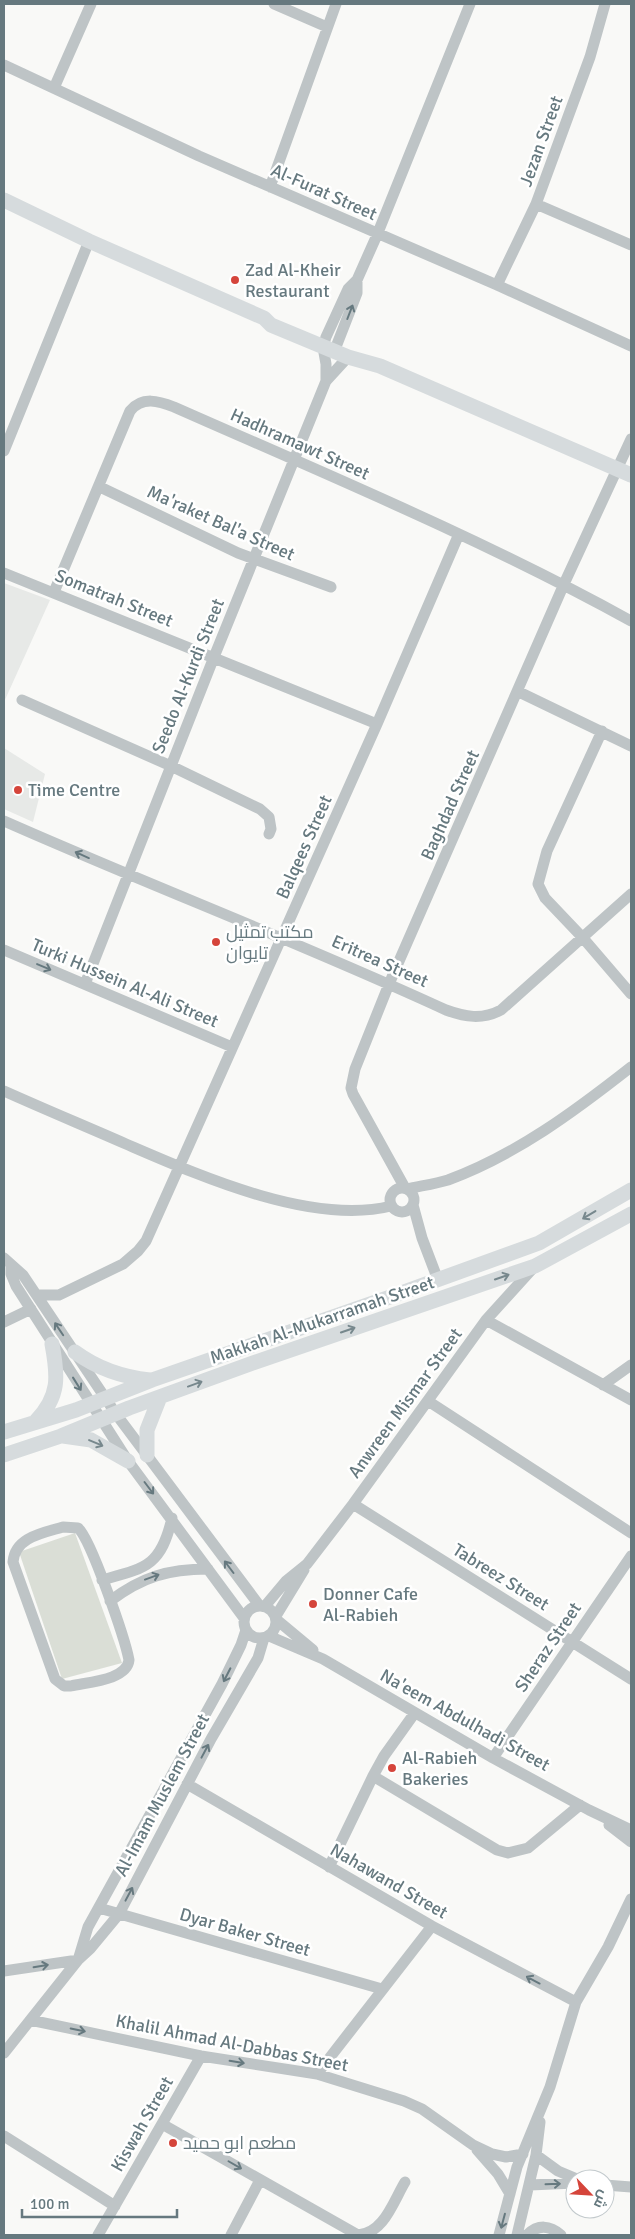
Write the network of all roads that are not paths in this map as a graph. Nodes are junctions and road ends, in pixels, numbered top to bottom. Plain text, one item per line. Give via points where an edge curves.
1 (91, 4) edge
2 (274, 4) edge
3 (336, 4) edge
4 (605, 4) edge
5 (469, 5) edge
6 (327, 27) junction
7 (4, 65) edge
8 (54, 88) junction
9 (270, 187) junction
10 (4, 200) edge
11 (536, 204) junction
12 (377, 235) junction
13 (89, 240) junction
14 (631, 243) edge
15 (497, 285) junction
16 (330, 344) junction
17 (631, 346) edge
18 (348, 357) junction
19 (380, 366) junction
20 (326, 381) junction
21 (631, 439) edge
22 (4, 451) edge
23 (293, 460) junction
24 (617, 468) junction
25 (631, 474) edge
26 (100, 487) junction
27 (459, 534) junction
28 (254, 560) junction
29 (4, 573) edge
30 (564, 584) junction
31 (330, 587) dead end
32 (54, 592) junction
33 (631, 621) edge
34 (214, 657) junction
35 (519, 692) junction
36 (22, 700) dead end
37 (378, 724) junction
38 (602, 731) junction
39 (631, 746) edge
40 (171, 766) junction
41 (4, 821) edge
42 (269, 834) dead end
43 (128, 874) junction
44 (631, 894) edge
45 (283, 938) junction
46 (583, 938) junction
47 (4, 950) edge
48 (85, 984) junction
49 (390, 984) junction
50 (631, 994) edge
51 (232, 1047) junction
52 (631, 1067) edge
53 (4, 1091) edge
54 (180, 1167) junction
55 (446, 1180) junction
56 (402, 1189) junction
57 (631, 1190) edge
58 (413, 1203) junction
59 (391, 1206) junction
60 (401, 1212) junction
61 (631, 1214) edge
62 (422, 1238) junction
63 (8, 1262) edge
64 (535, 1266) junction
65 (438, 1280) junction
66 (37, 1295) junction
67 (59, 1295) junction
68 (31, 1309) junction
69 (48, 1312) junction
70 (486, 1320) junction
71 (4, 1322) edge
72 (52, 1344) junction
73 (74, 1352) junction
74 (631, 1365) edge
75 (152, 1380) junction
76 (603, 1385) junction
77 (160, 1397) junction
78 (106, 1399) junction
79 (631, 1400) edge
80 (428, 1401) junction
81 (90, 1404) junction
82 (116, 1414) junction
83 (100, 1420) junction
84 (36, 1421) junction
85 (4, 1432) edge
86 (61, 1436) junction
87 (4, 1455) edge
88 (146, 1455) junction
89 (128, 1460) junction
90 (353, 1504) junction
91 (172, 1518) junction
92 (631, 1533) edge
93 (631, 1556) edge
94 (307, 1564) junction
95 (208, 1569) junction
96 (102, 1580) junction
97 (110, 1601) junction
98 (262, 1606) junction
99 (244, 1618) junction
100 (276, 1618) junction
101 (246, 1630) junction
102 (266, 1637) junction
103 (572, 1643) junction
104 (324, 1659) junction
105 (631, 1679) edge
106 (414, 1714) junction
107 (493, 1758) junction
108 (373, 1776) junction
109 (187, 1784) junction
110 (585, 1808) junction
111 (631, 1830) edge
112 (631, 1842) edge
113 (329, 1867) junction
114 (631, 1898) edge
115 (99, 1908) junction
116 (119, 1914) junction
117 (631, 1917) edge
118 (432, 1926) junction
119 (608, 1947) junction
120 (78, 1960) junction
121 (4, 1971) edge
122 (382, 1989) junction
123 (576, 2002) junction
124 (30, 2020) junction
125 (4, 2053) edge
126 (201, 2056) junction
127 (317, 2074) junction
128 (541, 2109) junction
129 (162, 2124) junction
130 (4, 2136) edge
131 (473, 2144) junction
132 (523, 2154) junction
133 (536, 2155) junction
134 (565, 2173) edge
135 (260, 2180) junction
136 (404, 2182) dead end
137 (565, 2184) edge
138 (530, 2186) junction
139 (615, 2186) edge
140 (631, 2187) edge
141 (510, 2194) junction
142 (115, 2206) junction
143 (98, 2235) edge
144 (231, 2235) edge
145 (358, 2235) edge
146 (499, 2235) edge
147 (517, 2235) edge
148 (526, 2235) edge
149 (561, 2235) edge

1 - 8 street
2 - 6 street
3 - 6 street
4 - 11 street, Jezan Street via 590,56
5 - 12 street
6 - 9 street
7 - 8 street, Al-Furat Street
8 - 9 street, Al-Furat Street
9 - 12 street, Al-Furat Street
10 - 13 main road
11 - 14 street
11 - 15 street, Jezan Street
12 - 15 street, Al-Furat Street
12 - 16 street via 357,280 357,292
13 - 16 main road
13 - 22 street
15 - 17 street, Al-Furat Street
16 - 18 main road
16 - 19 main road
16 - 20 street, Seedo Al-Kurdi Street
18 - 19 main road
18 - 20 street, Seedo Al-Kurdi Street
19 - 24 main road
20 - 23 street, Seedo Al-Kurdi Street
21 - 24 street, Baghdad Street
23 - 26 street, Hadhramawt Street via 174,407 146,401 130,411
23 - 27 street, Hadhramawt Street
23 - 28 street, Seedo Al-Kurdi Street
24 - 25 main road
24 - 30 street, Baghdad Street
26 - 28 street, Ma'raket Bal'a Street
26 - 32 street, Hadhramawt Street
27 - 30 street, Hadhramawt Street
27 - 37 street, Balqees Street
28 - 31 street, Ma'raket Bal'a Street
28 - 34 street, Seedo Al-Kurdi Street
29 - 32 street, Somatrah Street
30 - 33 street, Hadhramawt Street
30 - 35 street, Baghdad Street
32 - 34 street, Somatrah Street
34 - 37 street, Somatrah Street
34 - 40 street, Seedo Al-Kurdi Street
35 - 38 street
35 - 49 street, Baghdad Street
36 - 40 street
37 - 45 street, Balqees Street
38 - 39 street
38 - 46 street via 547,851 538,884 544,898
40 - 42 street via 266,813 271,822
40 - 43 street, Seedo Al-Kurdi Street
43 -> 41 street, Eritrea Street
43 - 45 street, Eritrea Street
43 - 48 street, Seedo Al-Kurdi Street
44 - 46 street, Eritrea Street
45 - 49 street, Eritrea Street
45 - 51 street, Balqees Street
46 - 49 street, Eritrea Street via 510,1003 492,1014 463,1016
46 - 50 street
47 -> 48 street, Turki Hussein Al-Ali Street
48 - 51 street, Turki Hussein Al-Ali Street
49 - 56 street, Baghdad Street via 355,1069 351,1088
51 - 54 street, Balqees Street
52 - 55 street via 528,1141
53 - 54 street
54 - 59 street via 258,1195 290,1202 356,1211
54 - 67 street, Balqees Street via 146,1241 138,1251 123,1264
55 - 56 street
55 - 58 street
56 - 58 street via 412,1194
56 - 59 street via 390,1197
57 -> 65 main road, Makkah Al-Mukarramah Street via 539,1243
58 - 60 street via 408,1211
58 - 62 street
59 - 60 street
60 - 62 street
61 - 64 main road, Makkah Al-Mukarramah Street
62 - 65 street
63 - 66 street
63 - 68 street via 13,1280
64 - 70 street, Anwreen Mismar Street
77 -> 64 main road, Makkah Al-Mukarramah Street
65 - 75 main road, Makkah Al-Mukarramah Street
66 - 67 street, Balqees Street
66 - 69 street
67 - 69 street
68 - 71 street
68 - 72 street
73 -> 69 street
70 - 76 street
70 - 80 street, Anwreen Mismar Street
72 -> 81 street
72 - 84 main road via 55,1392
73 - 75 main road via 118,1374
73 - 78 street
74 - 76 street
75 - 78 main road, Makkah Al-Mukarramah Street
76 - 79 street
77 - 82 main road, Makkah Al-Mukarramah Street
77 - 88 main road via 149,1422
78 - 81 main road, Makkah Al-Mukarramah Street
78 - 82 street
80 - 90 street, Anwreen Mismar Street
80 - 92 street
81 - 83 street
81 - 84 main road, Makkah Al-Mukarramah Street
82 - 83 main road, Makkah Al-Mukarramah Street
82 - 88 street
83 - 86 main road, Makkah Al-Mukarramah Street
83 - 89 street
84 - 85 main road, Makkah Al-Mukarramah Street
86 - 87 main road, Makkah Al-Mukarramah Street
86 -> 89 main road via 91,1440
98 -> 88 street
89 -> 91 street
90 - 94 street, Anwreen Mismar Street
90 - 103 street, Tabreez Street
91 - 95 street
91 - 96 street via 165,1544 147,1566
93 - 103 street, Sheraz Street
94 - 98 street
94 - 100 street
97 -> 95 street via 140,1582 167,1572
95 - 99 street
96 - 97 street
96 - 97 street via 84,1534 78,1528 40,1534 16,1548 13,1562 55,1679 60,1684 78,1684 119,1675 126,1669 128,1653
98 - 99 street via 250,1609
98 - 100 street via 272,1610
99 - 101 street
100 - 102 street via 275,1629
100 - 104 street, Na'eem Abdulhadi Street
101 - 102 street via 254,1637
101 -> 115 street, Al-Imam Muslem Street via 226,1676
102 - 104 street, Na'eem Abdulhadi Street
109 -> 102 street, Al-Imam Muslem Street via 258,1658
103 - 105 street, Tabreez Street
103 - 107 street, Sheraz Street
104 - 106 street, Na'eem Abdulhadi Street
106 - 107 street, Na'eem Abdulhadi Street
106 - 108 street
107 - 110 street, Na'eem Abdulhadi Street
108 - 110 street via 487,1844 508,1853 528,1848
108 - 113 street
109 - 113 street, Nahawand Street
116 -> 109 street, Al-Imam Muslem Street
110 - 111 street, Na'eem Abdulhadi Street
110 - 112 street, Na'eem Abdulhadi Street
113 - 118 street, Nahawand Street
114 - 119 street
115 - 116 street, Dyar Baker Street
115 - 120 street, Al-Imam Muslem Street via 88,1927
116 - 120 street, Al-Imam Muslem Street
116 - 122 street, Dyar Baker Street
117 - 119 street
118 - 122 street
123 -> 118 street, Nahawand Street
119 - 123 street
121 -> 120 street
120 - 124 street, Al-Imam Muslem Street
122 - 127 street
123 - 128 street
124 - 125 street, Al-Imam Muslem Street
124 -> 126 street, Khalil Ahmad Al-Dabbas Street
126 -> 127 street, Khalil Ahmad Al-Dabbas Street
126 - 129 street, Kiswah Street
127 - 131 street, Khalil Ahmad Al-Dabbas Street via 404,2101 428,2113
128 - 132 street
128 - 133 street
129 -> 135 street
129 - 142 street, Kiswah Street
130 - 142 street
131 - 132 street, Khalil Ahmad Al-Dabbas Street via 506,2157
131 - 141 street, Khalil Ahmad Al-Dabbas Street
132 - 141 street
133 - 134 street
133 - 138 street
135 - 144 street
135 - 145 street
136 - 145 street via 382,2224 374,2231
138 -> 137 street
138 - 147 street
139 - 140 street
141 -> 146 street
142 - 143 street, Kiswah Street
148 - 149 street via 538,2227 547,2226

